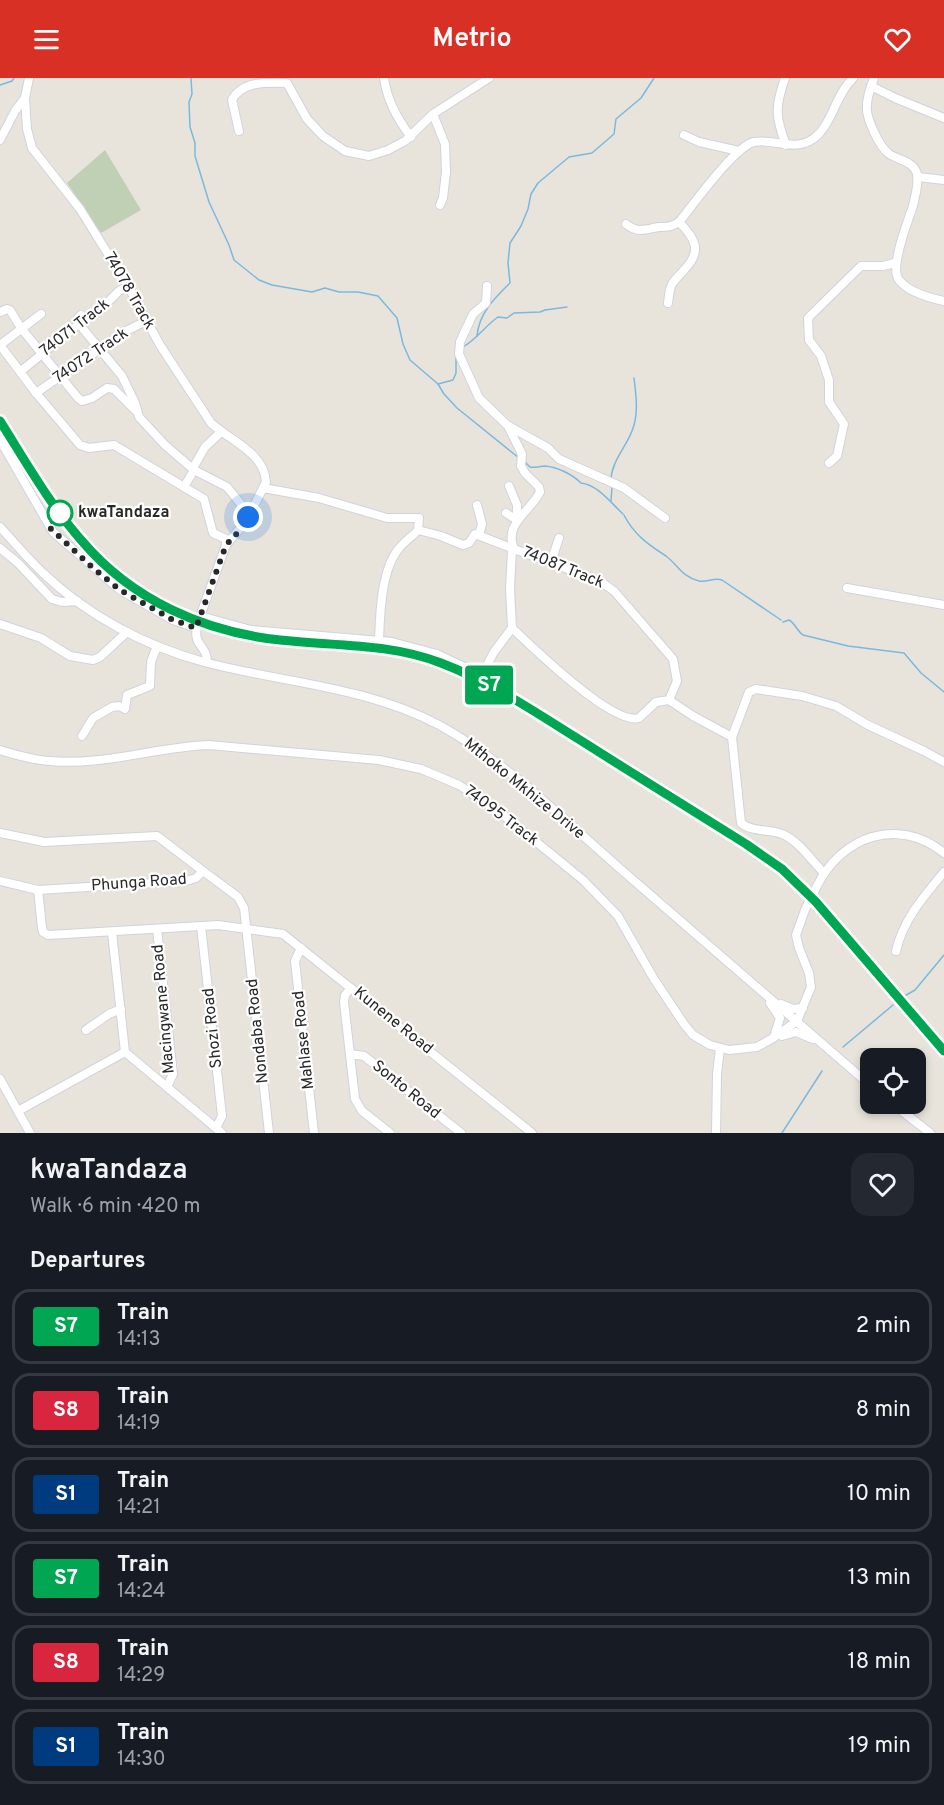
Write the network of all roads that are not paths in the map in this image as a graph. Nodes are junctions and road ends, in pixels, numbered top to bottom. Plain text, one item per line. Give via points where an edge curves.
1 (29, 78) edge
2 (384, 78) edge
3 (489, 78) edge
4 (784, 78) edge
5 (853, 78) edge
6 (872, 82) edge
7 (25, 98) junction
8 (433, 114) junction
9 (944, 118) edge
10 (239, 131) dead end
11 (684, 135) dead end
12 (411, 137) junction
13 (0, 140) edge
14 (786, 145) junction
15 (739, 151) junction
16 (918, 177) junction
17 (944, 180) edge
18 (440, 205) dead end
19 (679, 222) junction
20 (626, 224) dead end
21 (896, 264) junction
22 (128, 286) junction
23 (487, 286) dead end
24 (944, 301) edge
25 (668, 303) dead end
26 (0, 312) edge
27 (41, 314) dead end
28 (80, 320) junction
29 (146, 321) junction
30 (21, 328) junction
31 (0, 345) edge
32 (99, 349) junction
33 (42, 353) junction
34 (21, 371) junction
35 (61, 376) junction
36 (36, 393) junction
37 (139, 417) junction
38 (507, 425) junction
39 (220, 432) junction
40 (0, 440) edge
41 (829, 463) dead end
42 (194, 469) junction
43 (509, 486) dead end
44 (184, 487) junction
45 (263, 488) junction
46 (477, 505) dead end
47 (506, 513) dead end
48 (665, 518) dead end
49 (247, 520) junction
50 (517, 520) junction
51 (0, 527) edge
52 (418, 530) junction
53 (479, 535) junction
54 (559, 538) dead end
55 (226, 545) junction
56 (0, 548) edge
57 (513, 549) junction
58 (553, 563) junction
59 (848, 588) dead end
60 (77, 601) junction
61 (944, 605) edge
62 (200, 616) junction
63 (0, 624) edge
64 (196, 628) junction
65 (512, 628) junction
66 (127, 632) junction
67 (378, 640) junction
68 (157, 646) junction
69 (207, 662) junction
70 (669, 700) junction
71 (82, 736) dead end
72 (732, 737) junction
73 (0, 750) edge
74 (944, 762) edge
75 (0, 833) edge
76 (944, 853) edge
77 (203, 871) junction
78 (944, 872) edge
79 (824, 873) junction
80 (0, 881) edge
81 (38, 890) junction
82 (201, 926) junction
83 (246, 928) junction
84 (157, 929) junction
85 (112, 932) junction
86 (302, 948) junction
87 (896, 951) dead end
88 (758, 987) junction
89 (351, 988) junction
90 (771, 999) junction
91 (803, 1008) junction
92 (121, 1009) junction
93 (797, 1021) junction
94 (86, 1030) dead end
95 (773, 1038) junction
96 (765, 1044) junction
97 (825, 1046) junction
98 (720, 1048) junction
99 (125, 1052) junction
100 (350, 1054) junction
101 (860, 1076) edge
102 (0, 1079) edge
103 (166, 1087) junction
104 (18, 1111) junction
105 (906, 1114) edge
106 (219, 1130) edge
107 (30, 1133) edge
108 (269, 1133) edge
109 (314, 1133) edge
110 (390, 1133) edge
111 (460, 1133) edge
112 (532, 1133) edge
113 (716, 1133) edge
114 (930, 1133) edge

1 - 7 street
2 - 12 street via 397,116
3 - 8 street
4 - 14 street via 777,111
5 - 14 street via 821,131 805,143
6 - 9 street via 901,101
6 - 16 street via 866,106 878,140 889,154 914,167
7 - 13 street
7 - 22 street, 74078 Track via 32,148 80,209
8 - 12 street
8 - 18 street via 445,144 446,172
10 - 12 street via 232,100 238,91 247,85 286,83 307,119 345,152 369,156
11 - 15 street
14 - 15 street via 758,142
15 - 19 street
16 - 17 street
16 - 21 street
19 - 20 street via 646,231
19 - 25 street via 694,240 695,251 689,266 673,282
21 - 24 street via 896,274 904,285
21 - 41 street via 861,266 808,318 809,340 821,356 829,380 829,402 844,424 837,456
22 - 28 street, 74071 Track via 98,312
22 - 29 street, 74078 Track
23 - 38 street via 486,303 473,314 460,342 459,354 479,398
26 - 30 street via 10,310
27 - 30 street
28 - 32 street
28 - 33 street, 74071 Track
29 - 32 street, 74072 Track
29 - 39 street, 74078 Track
30 - 31 street
30 - 33 street
31 - 34 street
32 - 35 street, 74072 Track
32 - 37 street via 122,376
33 - 34 street, 74071 Track
33 - 35 street
34 - 36 street
35 - 36 street, 74072 Track
35 - 37 street via 82,400 114,388
36 - 44 street via 80,445 114,445
37 - 42 street
38 - 48 street via 548,448 559,459 624,489
38 - 50 street via 522,454 521,466 540,492
39 - 42 street via 205,447
39 - 45 street, 74078 Track via 245,448 261,467 266,476
40 - 64 street via 53,532 120,590 173,620
42 - 44 street
42 - 49 street via 227,487
43 - 50 street via 517,505
44 - 55 street via 204,499 213,533 226,539
45 - 49 street
45 - 52 street via 387,518 419,518
46 - 53 street via 482,524
47 - 50 street
49 - 55 street
50 - 57 street via 511,541
51 - 60 street, Mthoko Mkhize Drive via 43,573
52 - 53 street via 462,545
52 - 67 street via 401,546 389,569 381,597
53 - 57 street
54 - 58 street
55 - 62 street
56 - 60 street via 52,599
57 - 58 street, 74087 Track
57 - 65 street, 74087 Track
58 - 70 street, 74087 Track via 606,585 662,644 674,659 678,675
59 - 61 street
60 - 66 street, Mthoko Mkhize Drive
62 - 64 street
62 - 67 street via 251,630
63 - 66 street via 41,638 70,656 93,660
64 - 69 street via 195,639
65 - 67 street via 479,674 437,654
65 - 70 street via 587,694 628,719 639,718 656,702
66 - 68 street, Mthoko Mkhize Drive
68 - 69 street, Mthoko Mkhize Drive
68 - 71 street via 151,662 150,686 127,695 125,709 112,707 93,718
69 - 88 street, Mthoko Mkhize Drive via 360,694 414,713 458,736 511,775
70 - 72 street
72 - 74 street via 749,692 756,689 836,706
72 - 79 street via 741,823 793,840
73 - 98 street, 74095 Track via 50,761 83,761 209,745 379,759 438,775 497,810 596,892 618,916 684,1024 701,1040
75 - 77 street, Phunga Road via 44,842 157,836
76 - 79 street via 920,839 879,835 847,848
77 - 81 street, Phunga Road via 186,881
77 - 83 street via 243,903
78 - 87 street via 908,918
79 - 91 street, bridge via 796,935 811,982
80 - 81 street, Phunga Road
81 - 85 street, Kunene Road via 45,934
82 - 83 street, Kunene Road
82 - 84 street, Kunene Road
82 - 106 street, Shozi Road via 222,1116
83 - 86 street, Kunene Road via 283,934
83 - 108 street, Nondaba Road
84 - 85 street, Kunene Road
84 - 103 street, Macingwane Road via 173,1074
85 - 92 street
86 - 89 street, Kunene Road
86 - 109 street, Mahlase Road via 295,961
88 - 90 street, Mthoko Mkhize Drive
88 - 95 street via 779,1015
89 - 100 street via 344,1002
89 - 112 street, Kunene Road
90 - 91 street via 793,1009
90 - 93 street, Mthoko Mkhize Drive
91 - 93 street
92 - 94 street
92 - 99 street
93 - 95 street, 74095 Track
93 - 97 street, Mthoko Mkhize Drive
95 - 96 street, 74095 Track
96 - 97 street via 796,1032
96 - 98 street, 74095 Track via 742,1050
97 - 101 street, Mthoko Mkhize Drive
98 - 113 street
99 - 103 street
99 - 104 street
100 - 110 street via 356,1103
100 - 111 street, Sonto Road via 364,1056
102 - 104 street
103 - 106 street
104 - 107 street
105 - 114 street

